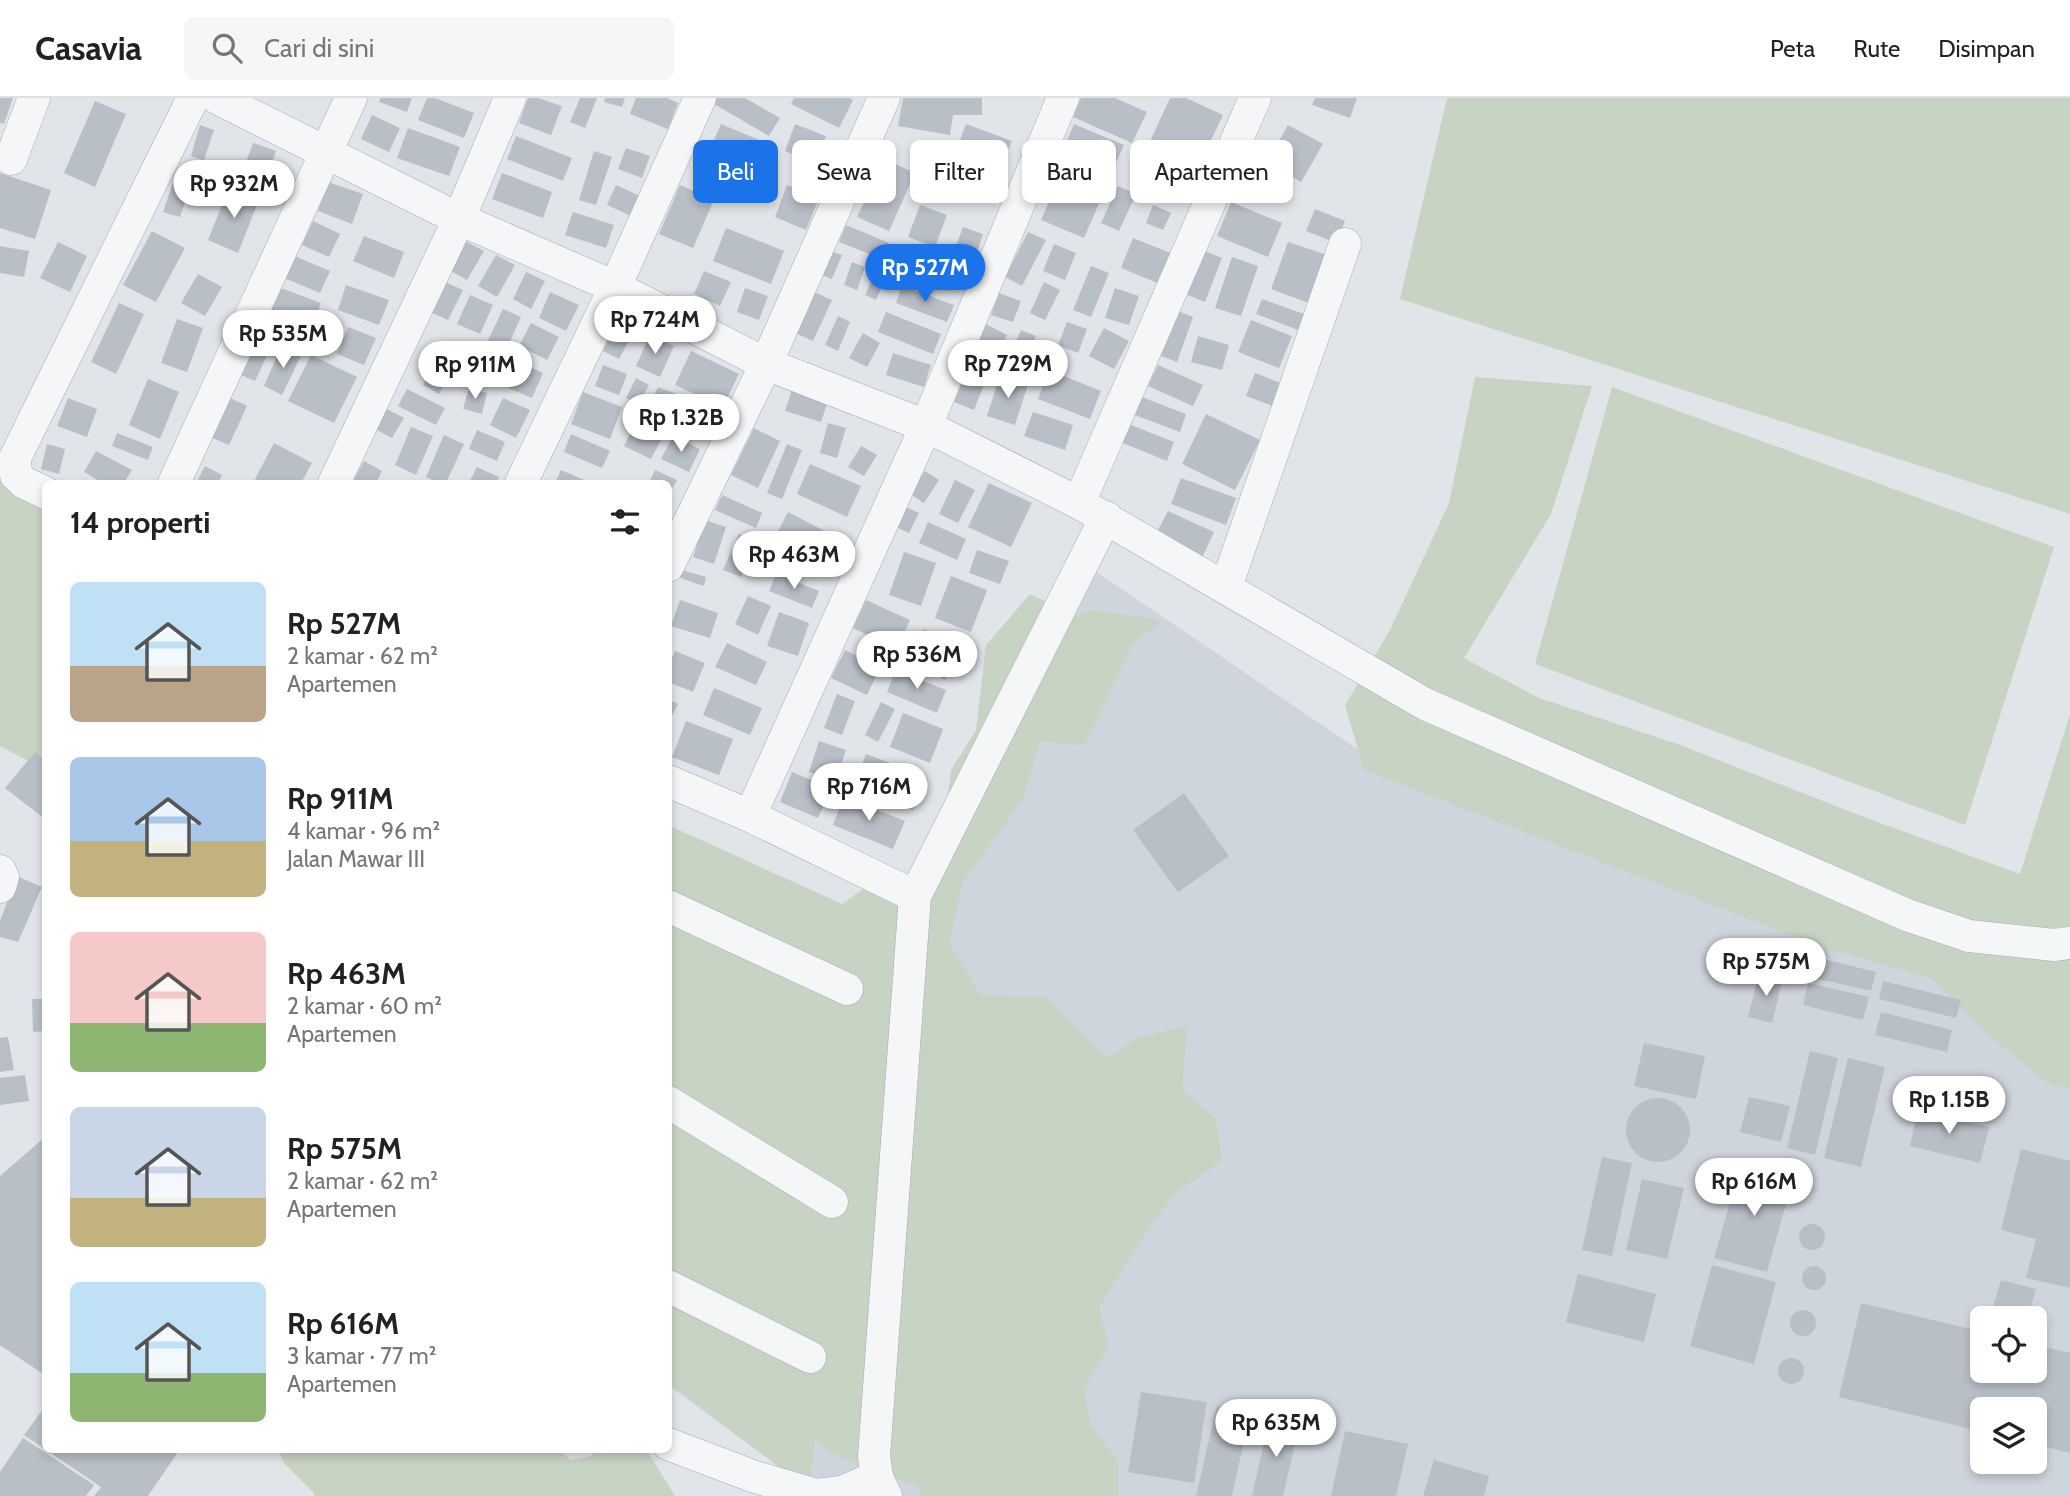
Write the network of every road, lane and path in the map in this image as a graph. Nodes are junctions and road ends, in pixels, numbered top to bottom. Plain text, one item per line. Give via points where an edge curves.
1 (34, 98) edge
2 (193, 98) edge
3 (217, 98) edge
4 (351, 98) edge
5 (510, 98) edge
6 (700, 98) edge
7 (1063, 98) edge
8 (1255, 98) edge
9 (884, 99) edge
10 (328, 152) junction
11 (10, 159) dead end
12 (458, 219) junction
13 (1345, 244) dead end
14 (615, 287) junction
15 (766, 364) junction
16 (926, 426) junction
17 (175, 480) edge
18 (335, 480) edge
19 (523, 480) edge
20 (42, 491) edge
21 (1093, 510) junction
22 (672, 558) edge
23 (1226, 587) junction
24 (672, 783) edge
25 (750, 816) junction
26 (0, 872) edge
27 (0, 887) edge
28 (915, 895) junction
29 (672, 908) edge
30 (2070, 943) edge
31 (847, 989) dead end
32 (672, 1104) edge
33 (832, 1202) dead end
34 (672, 1288) edge
35 (810, 1357) dead end
36 (672, 1446) edge
37 (881, 1487) edge

1 - 11 street
2 - 20 street via 15,458 16,475
3 - 10 street
4 - 10 street
5 - 12 street
6 - 14 street
7 - 16 street
8 - 21 street
9 - 15 street
10 - 12 street
10 - 17 street
12 - 14 street
12 - 18 street
13 - 23 street
14 - 15 street
14 - 19 street
15 - 16 street
15 - 22 street
16 - 21 street
16 - 25 street
21 - 23 street
21 - 28 street
23 - 30 street via 1425,704 1907,915 1969,936
24 - 25 street
25 - 28 street
26 - 27 street
28 - 37 street via 874,1456
29 - 31 street
32 - 33 street
34 - 35 street
36 - 37 street via 817,1495

